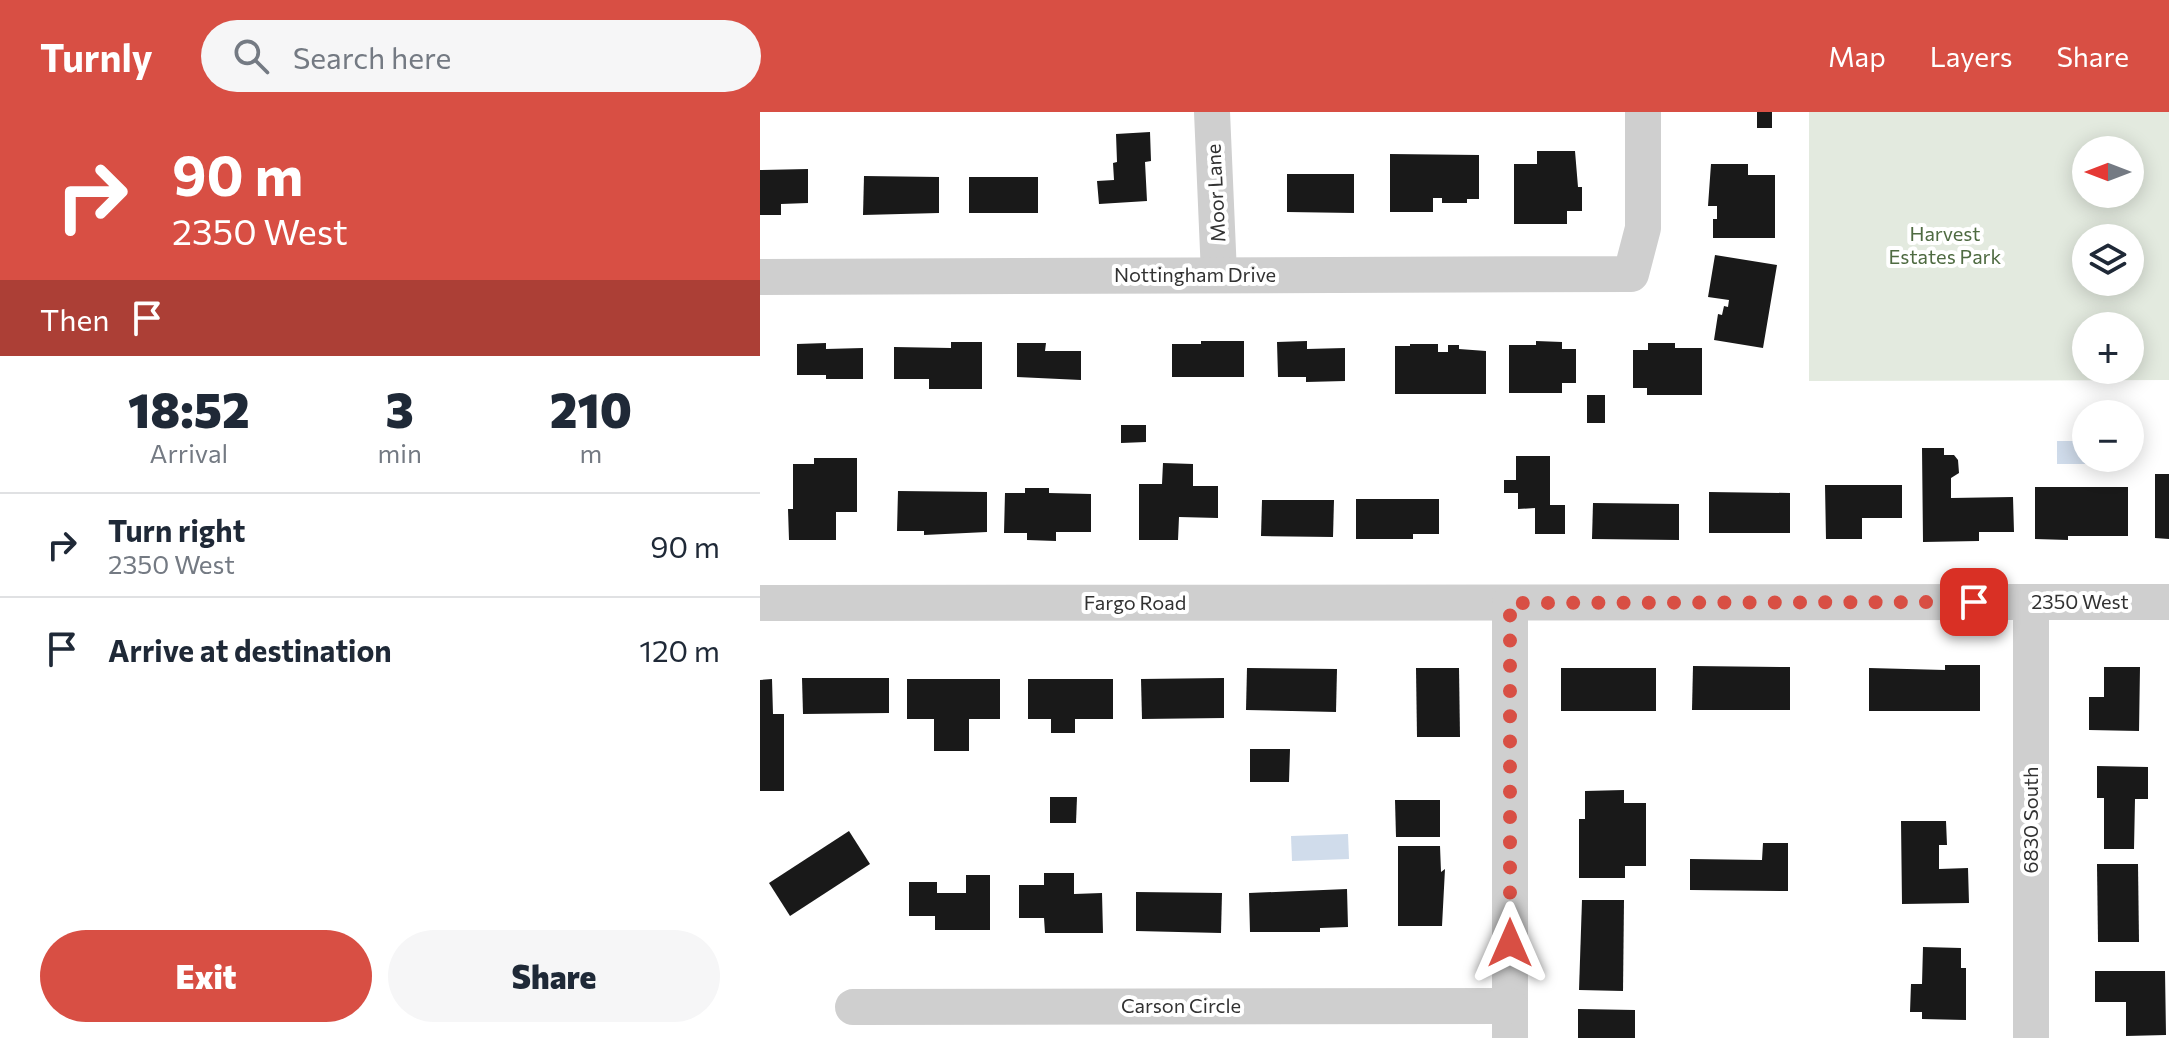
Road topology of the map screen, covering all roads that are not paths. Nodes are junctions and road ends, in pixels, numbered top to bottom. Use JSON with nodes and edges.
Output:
{"nodes":[{"id":1,"x":1212,"y":112,"type":"edge"},
{"id":2,"x":1643,"y":112,"type":"edge"},
{"id":3,"x":1219,"y":274,"type":"junction"},
{"id":4,"x":760,"y":277,"type":"edge"},
{"id":5,"x":2031,"y":602,"type":"junction"},
{"id":6,"x":2169,"y":602,"type":"edge"},
{"id":7,"x":760,"y":603,"type":"edge"},
{"id":8,"x":1510,"y":603,"type":"junction"},
{"id":9,"x":853,"y":1007,"type":"dead end"},
{"id":10,"x":1510,"y":1022,"type":"edge"},
{"id":11,"x":2031,"y":1038,"type":"edge"}],
"edges":[{"from":1,"to":3,"type":"street","name":"Moor Lane"},
{"from":2,"to":3,"type":"street","name":"Nottingham Drive"},
{"from":3,"to":4,"type":"street","name":"Nottingham Drive"},
{"from":5,"to":6,"type":"street","name":"2350 West"},
{"from":5,"to":8,"type":"street","name":"2350 West"},
{"from":5,"to":11,"type":"street","name":"6830 South"},
{"from":7,"to":8,"type":"street","name":"Fargo Road"},
{"from":8,"to":10,"type":"street"},
{"from":9,"to":10,"type":"street","name":"Carson Circle"}]}
